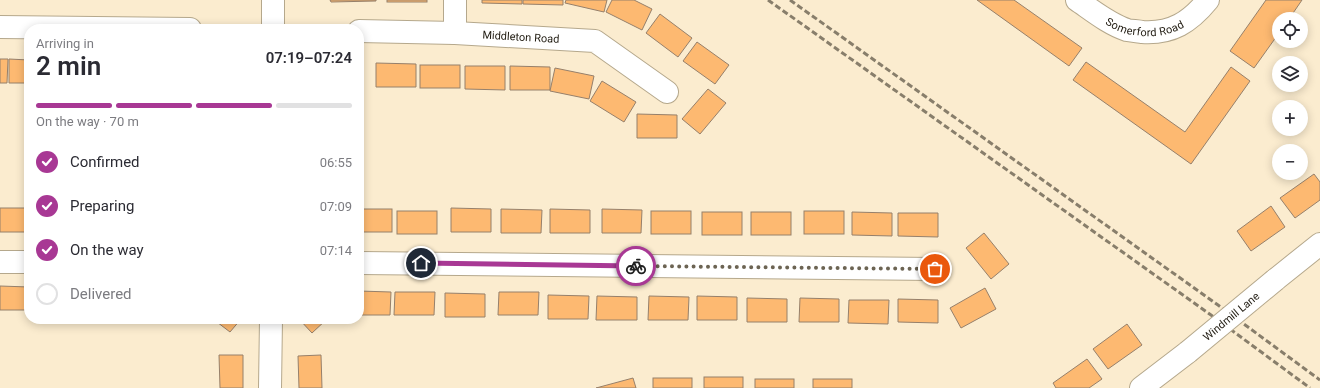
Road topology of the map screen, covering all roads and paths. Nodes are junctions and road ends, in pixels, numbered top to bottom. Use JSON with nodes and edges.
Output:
{"nodes":[{"id":1,"x":273,"y":0,"type":"edge"},
{"id":2,"x":455,"y":0,"type":"edge"},
{"id":3,"x":1077,"y":0,"type":"edge"},
{"id":4,"x":1208,"y":0,"type":"edge"},
{"id":5,"x":273,"y":24,"type":"edge"},
{"id":6,"x":0,"y":27,"type":"edge"},
{"id":7,"x":24,"y":27,"type":"edge"},
{"id":8,"x":364,"y":31,"type":"edge"},
{"id":9,"x":455,"y":33,"type":"junction"},
{"id":10,"x":667,"y":92,"type":"dead end"},
{"id":11,"x":1320,"y":244,"type":"edge"},
{"id":12,"x":0,"y":262,"type":"edge"},
{"id":13,"x":24,"y":262,"type":"edge"},
{"id":14,"x":364,"y":263,"type":"edge"},
{"id":15,"x":935,"y":269,"type":"dead end"},
{"id":16,"x":271,"y":324,"type":"edge"},
{"id":17,"x":270,"y":388,"type":"edge"},
{"id":18,"x":1141,"y":388,"type":"edge"}],
"edges":[{"from":1,"to":5,"type":"street"},
{"from":2,"to":9,"type":"street"},
{"from":3,"to":4,"type":"street","name":"Somerford Road"},
{"from":6,"to":7,"type":"street"},
{"from":8,"to":9,"type":"street","name":"Middleton Road"},
{"from":9,"to":10,"type":"street","name":"Middleton Road"},
{"from":11,"to":18,"type":"street","name":"Windmill Lane","bridge":true},
{"from":12,"to":13,"type":"street"},
{"from":14,"to":15,"type":"street"},
{"from":16,"to":17,"type":"street"}]}
